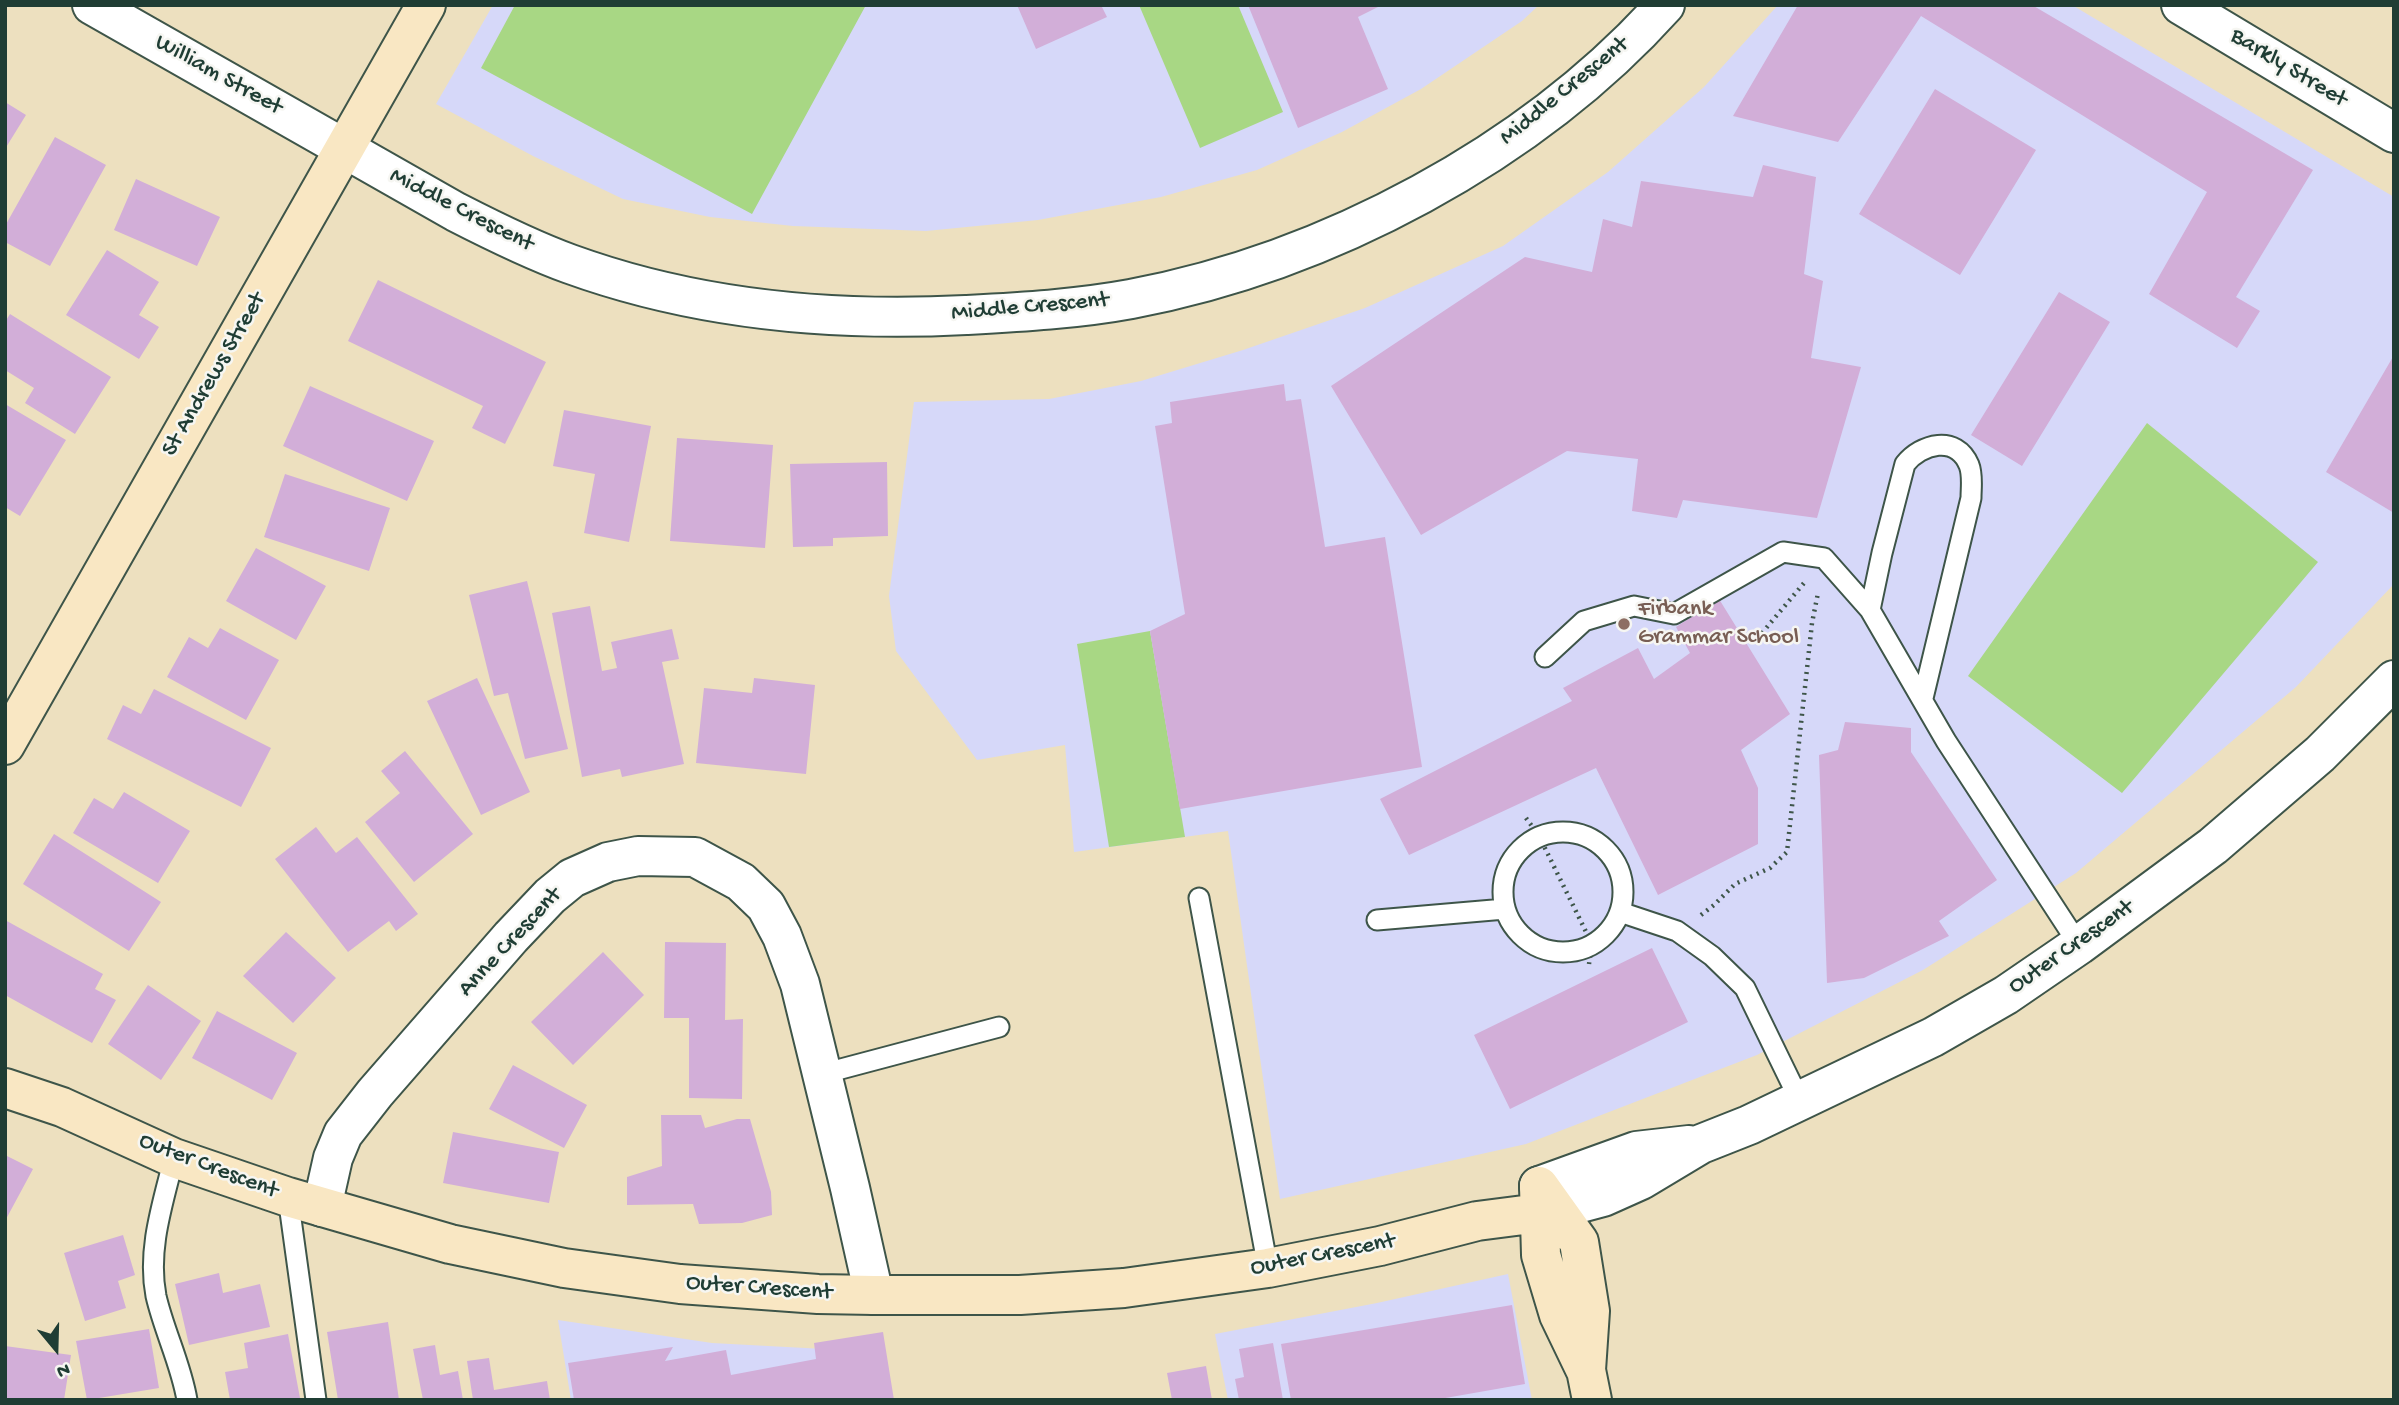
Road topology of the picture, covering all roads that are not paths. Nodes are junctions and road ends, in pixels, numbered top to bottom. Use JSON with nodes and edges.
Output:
{"nodes":[{"id":1,"x":92,"y":5,"type":"edge"},
{"id":2,"x":426,"y":5,"type":"edge"},
{"id":3,"x":1665,"y":5,"type":"edge"},
{"id":4,"x":2181,"y":5,"type":"edge"},
{"id":5,"x":2394,"y":133,"type":"edge"},
{"id":6,"x":344,"y":149,"type":"junction"},
{"id":7,"x":1870,"y":610,"type":"junction"},
{"id":8,"x":1545,"y":657,"type":"dead end"},
{"id":9,"x":2394,"y":680,"type":"edge"},
{"id":10,"x":1923,"y":698,"type":"junction"},
{"id":11,"x":5,"y":745,"type":"edge"},
{"id":12,"x":1199,"y":898,"type":"dead end"},
{"id":13,"x":1505,"y":909,"type":"junction"},
{"id":14,"x":1620,"y":912,"type":"junction"},
{"id":15,"x":1377,"y":920,"type":"dead end"},
{"id":16,"x":2079,"y":945,"type":"junction"},
{"id":17,"x":999,"y":1027,"type":"dead end"},
{"id":18,"x":5,"y":1071,"type":"edge"},
{"id":19,"x":822,"y":1074,"type":"junction"},
{"id":20,"x":5,"y":1088,"type":"edge"},
{"id":21,"x":1800,"y":1101,"type":"junction"},
{"id":22,"x":62,"y":1107,"type":"junction"},
{"id":23,"x":174,"y":1158,"type":"junction"},
{"id":24,"x":305,"y":1202,"type":"junction"},
{"id":25,"x":1545,"y":1205,"type":"junction"},
{"id":26,"x":1268,"y":1268,"type":"junction"},
{"id":27,"x":874,"y":1295,"type":"junction"},
{"id":28,"x":1589,"y":1385,"type":"edge"},
{"id":29,"x":187,"y":1400,"type":"edge"},
{"id":30,"x":316,"y":1400,"type":"edge"}],
"edges":[{"from":1,"to":6,"type":"street","name":"William Street"},
{"from":2,"to":6,"type":"street","name":"St Andrews Street"},
{"from":3,"to":6,"type":"street","name":"Middle Crescent"},
{"from":4,"to":5,"type":"street","name":"Barkly Street"},
{"from":6,"to":11,"type":"street","name":"St Andrews Street"},
{"from":7,"to":8,"type":"lane"},
{"from":7,"to":10,"type":"lane"},
{"from":7,"to":10,"type":"lane"},
{"from":9,"to":16,"type":"street","name":"Outer Crescent"},
{"from":10,"to":16,"type":"lane"},
{"from":12,"to":26,"type":"lane"},
{"from":13,"to":14,"type":"lane"},
{"from":13,"to":14,"type":"lane"},
{"from":13,"to":15,"type":"lane"},
{"from":14,"to":21,"type":"lane"},
{"from":16,"to":21,"type":"street","name":"Outer Crescent"},
{"from":17,"to":19,"type":"lane"},
{"from":18,"to":22,"type":"street","name":"Outer Crescent"},
{"from":19,"to":24,"type":"street","name":"Anne Crescent"},
{"from":19,"to":27,"type":"street","name":"Anne Crescent"},
{"from":20,"to":22,"type":"street","name":"Outer Crescent"},
{"from":21,"to":25,"type":"street","name":"Outer Crescent"},
{"from":22,"to":23,"type":"street","name":"Outer Crescent"},
{"from":23,"to":24,"type":"street","name":"Outer Crescent"},
{"from":23,"to":29,"type":"lane"},
{"from":24,"to":27,"type":"street","name":"Outer Crescent"},
{"from":24,"to":30,"type":"lane"},
{"from":25,"to":26,"type":"street","name":"Outer Crescent"},
{"from":25,"to":28,"type":"street"},
{"from":26,"to":27,"type":"street","name":"Outer Crescent"}]}
